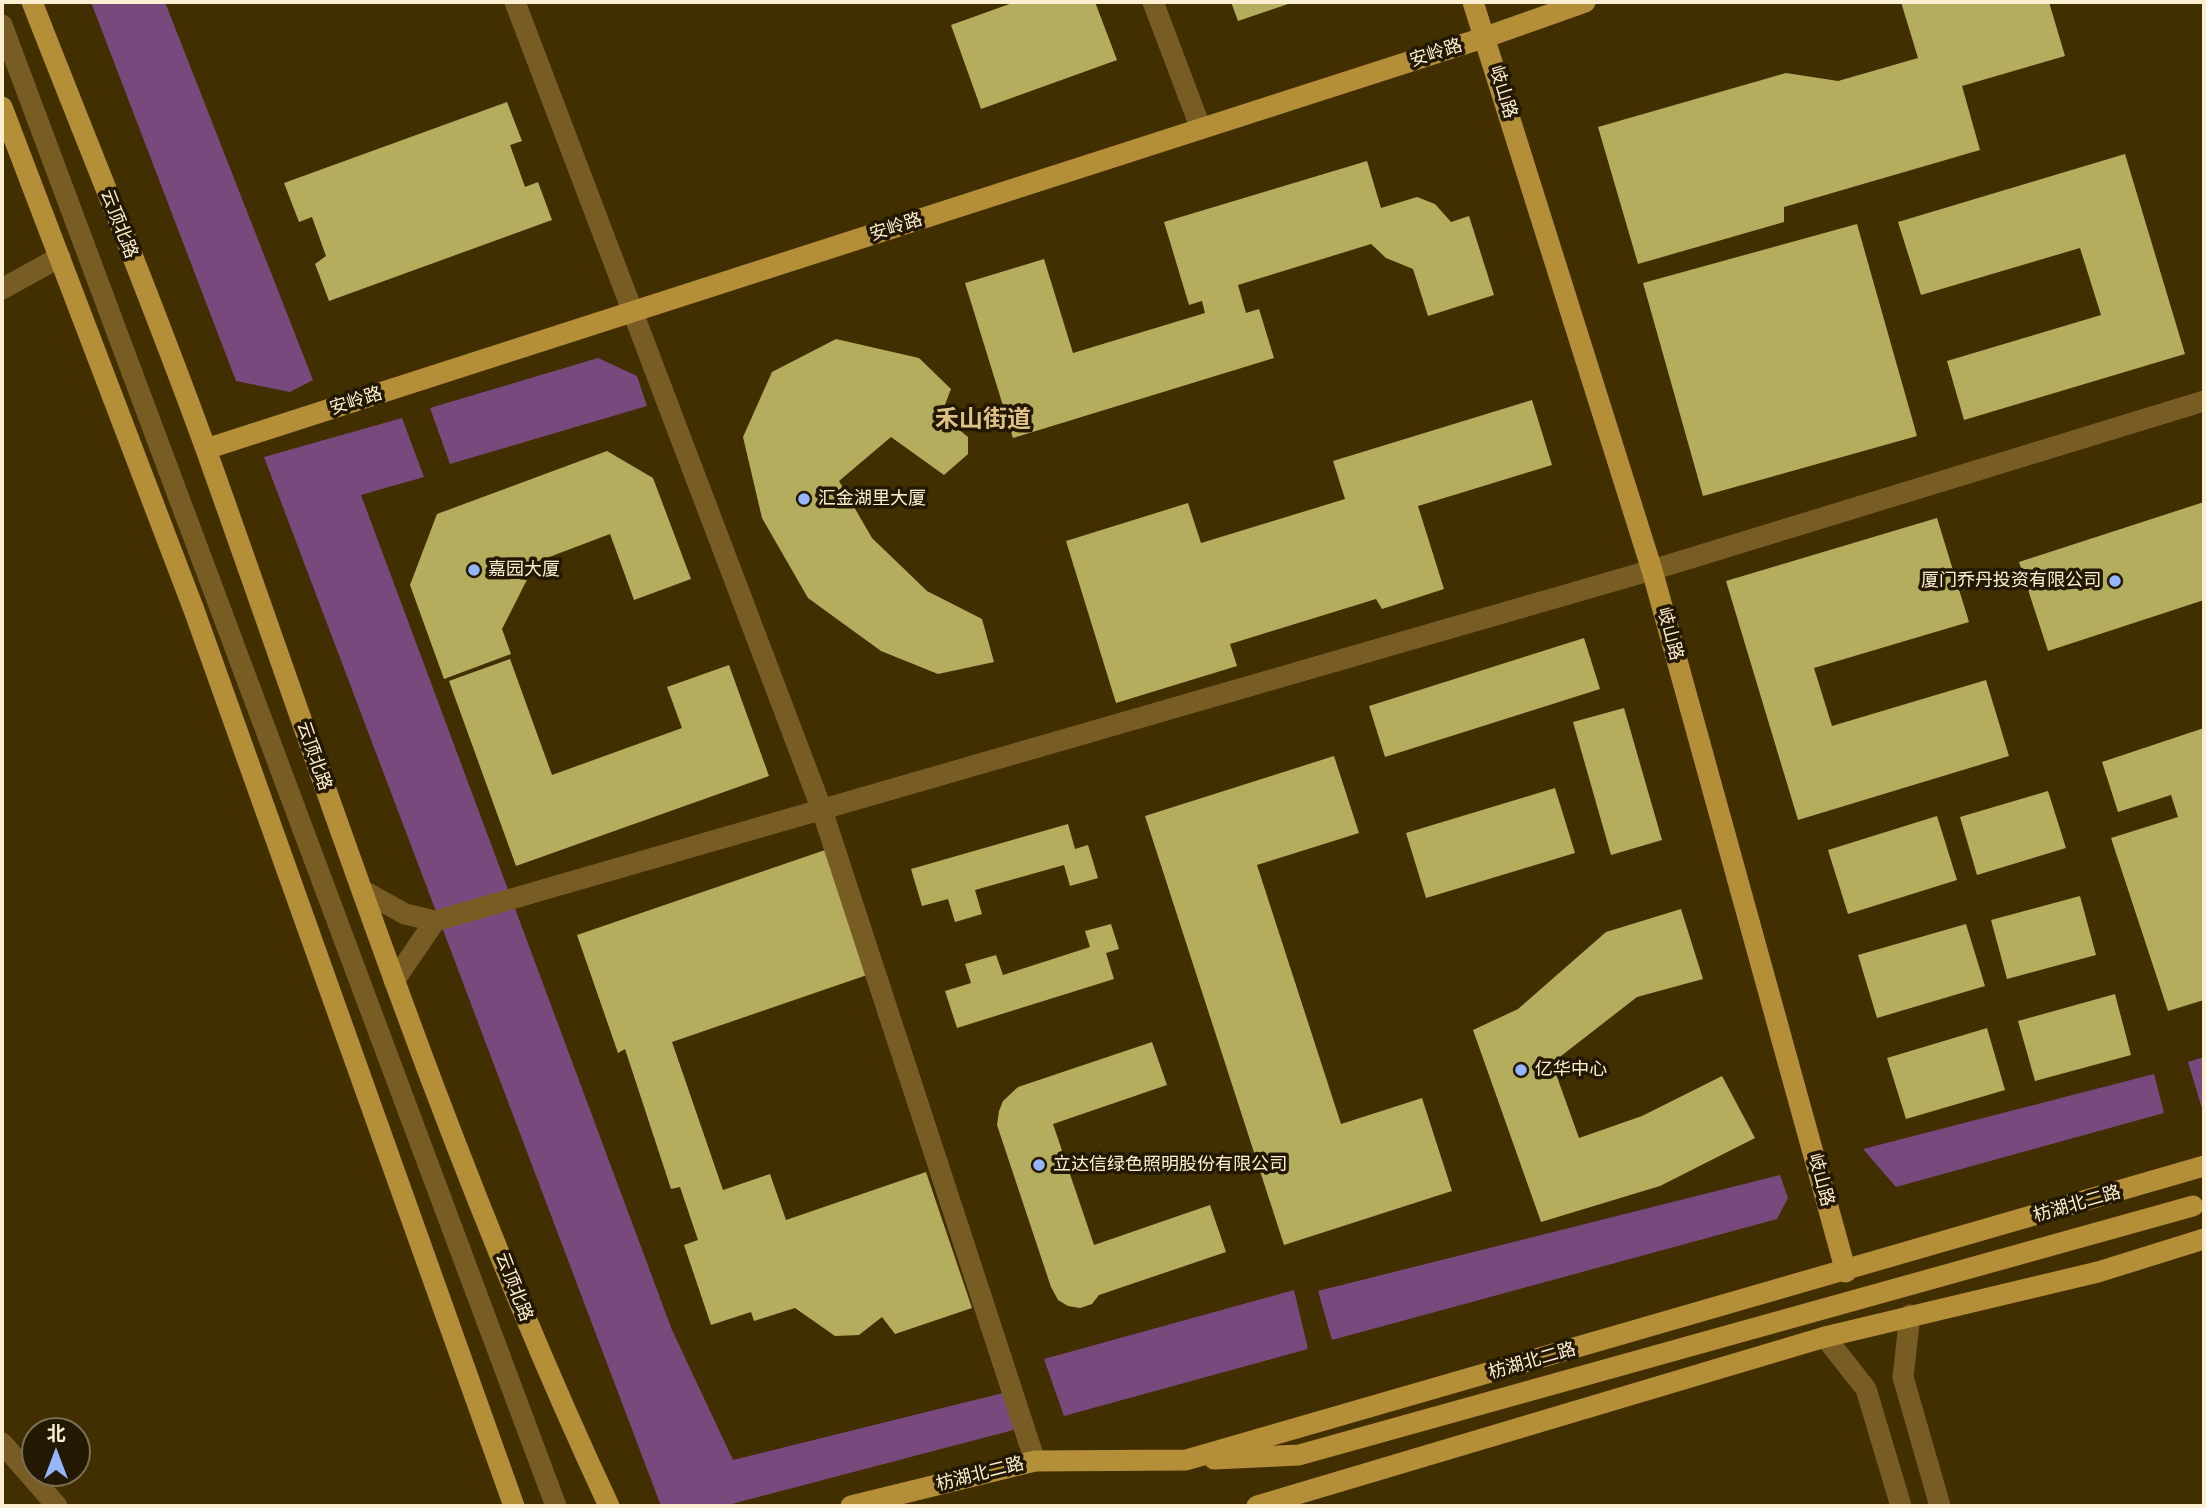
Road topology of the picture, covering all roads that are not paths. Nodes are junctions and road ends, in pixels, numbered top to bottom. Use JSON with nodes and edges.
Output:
{"nodes":[{"id":1,"x":32,"y":2,"type":"edge"},
{"id":2,"x":515,"y":2,"type":"edge"},
{"id":3,"x":1153,"y":2,"type":"edge"},
{"id":4,"x":1473,"y":2,"type":"edge"},
{"id":5,"x":1585,"y":2,"type":"edge"},
{"id":6,"x":2,"y":25,"type":"edge"},
{"id":7,"x":1486,"y":37,"type":"junction"},
{"id":8,"x":2,"y":107,"type":"edge"},
{"id":9,"x":1201,"y":129,"type":"junction"},
{"id":10,"x":7,"y":134,"type":"edge"},
{"id":11,"x":60,"y":257,"type":"junction"},
{"id":12,"x":2,"y":289,"type":"edge"},
{"id":13,"x":632,"y":312,"type":"junction"},
{"id":14,"x":2204,"y":401,"type":"edge"},
{"id":15,"x":206,"y":449,"type":"junction"},
{"id":16,"x":1652,"y":570,"type":"junction"},
{"id":17,"x":822,"y":810,"type":"junction"},
{"id":18,"x":362,"y":890,"type":"junction"},
{"id":19,"x":435,"y":921,"type":"junction"},
{"id":20,"x":394,"y":981,"type":"junction"},
{"id":21,"x":2204,"y":1166,"type":"edge"},
{"id":22,"x":2193,"y":1206,"type":"dead end"},
{"id":23,"x":2204,"y":1239,"type":"edge"},
{"id":24,"x":1846,"y":1272,"type":"junction"},
{"id":25,"x":1910,"y":1315,"type":"junction"},
{"id":26,"x":1825,"y":1337,"type":"junction"},
{"id":27,"x":2,"y":1443,"type":"edge"},
{"id":28,"x":1186,"y":1460,"type":"junction"},
{"id":29,"x":1035,"y":1461,"type":"junction"},
{"id":30,"x":57,"y":1506,"type":"edge"},
{"id":31,"x":514,"y":1506,"type":"edge"},
{"id":32,"x":556,"y":1506,"type":"edge"},
{"id":33,"x":609,"y":1506,"type":"edge"},
{"id":34,"x":851,"y":1506,"type":"edge"},
{"id":35,"x":1257,"y":1506,"type":"edge"},
{"id":36,"x":1900,"y":1506,"type":"edge"},
{"id":37,"x":1940,"y":1506,"type":"edge"}],
"edges":[{"from":1,"to":15,"type":"main road","name":"云顶北路"},
{"from":2,"to":13,"type":"street"},
{"from":3,"to":9,"type":"street"},
{"from":4,"to":7,"type":"main road","name":"岐山路"},
{"from":5,"to":7,"type":"main road","name":"安岭路"},
{"from":6,"to":32,"type":"street"},
{"from":7,"to":9,"type":"main road","name":"安岭路"},
{"from":7,"to":16,"type":"main road","name":"岐山路"},
{"from":8,"to":10,"type":"main road"},
{"from":9,"to":13,"type":"main road","name":"安岭路"},
{"from":10,"to":11,"type":"main road"},
{"from":11,"to":12,"type":"street"},
{"from":11,"to":31,"type":"main road"},
{"from":13,"to":15,"type":"main road","name":"安岭路"},
{"from":13,"to":17,"type":"street"},
{"from":14,"to":16,"type":"street"},
{"from":15,"to":18,"type":"main road","name":"云顶北路"},
{"from":16,"to":17,"type":"street"},
{"from":16,"to":24,"type":"main road","name":"岐山路"},
{"from":17,"to":19,"type":"street"},
{"from":17,"to":29,"type":"street"},
{"from":18,"to":19,"type":"street"},
{"from":18,"to":20,"type":"main road","name":"云顶北路"},
{"from":19,"to":20,"type":"street"},
{"from":20,"to":33,"type":"main road","name":"云顶北路"},
{"from":21,"to":24,"type":"main road","name":"枋湖北二路"},
{"from":22,"to":28,"type":"main road"},
{"from":23,"to":25,"type":"main road"},
{"from":24,"to":28,"type":"main road","name":"枋湖北二路"},
{"from":25,"to":26,"type":"main road"},
{"from":25,"to":37,"type":"street"},
{"from":26,"to":35,"type":"main road"},
{"from":26,"to":36,"type":"street"},
{"from":27,"to":30,"type":"street"},
{"from":28,"to":29,"type":"main road","name":"枋湖北二路"},
{"from":29,"to":34,"type":"main road","name":"枋湖北二路"}]}
